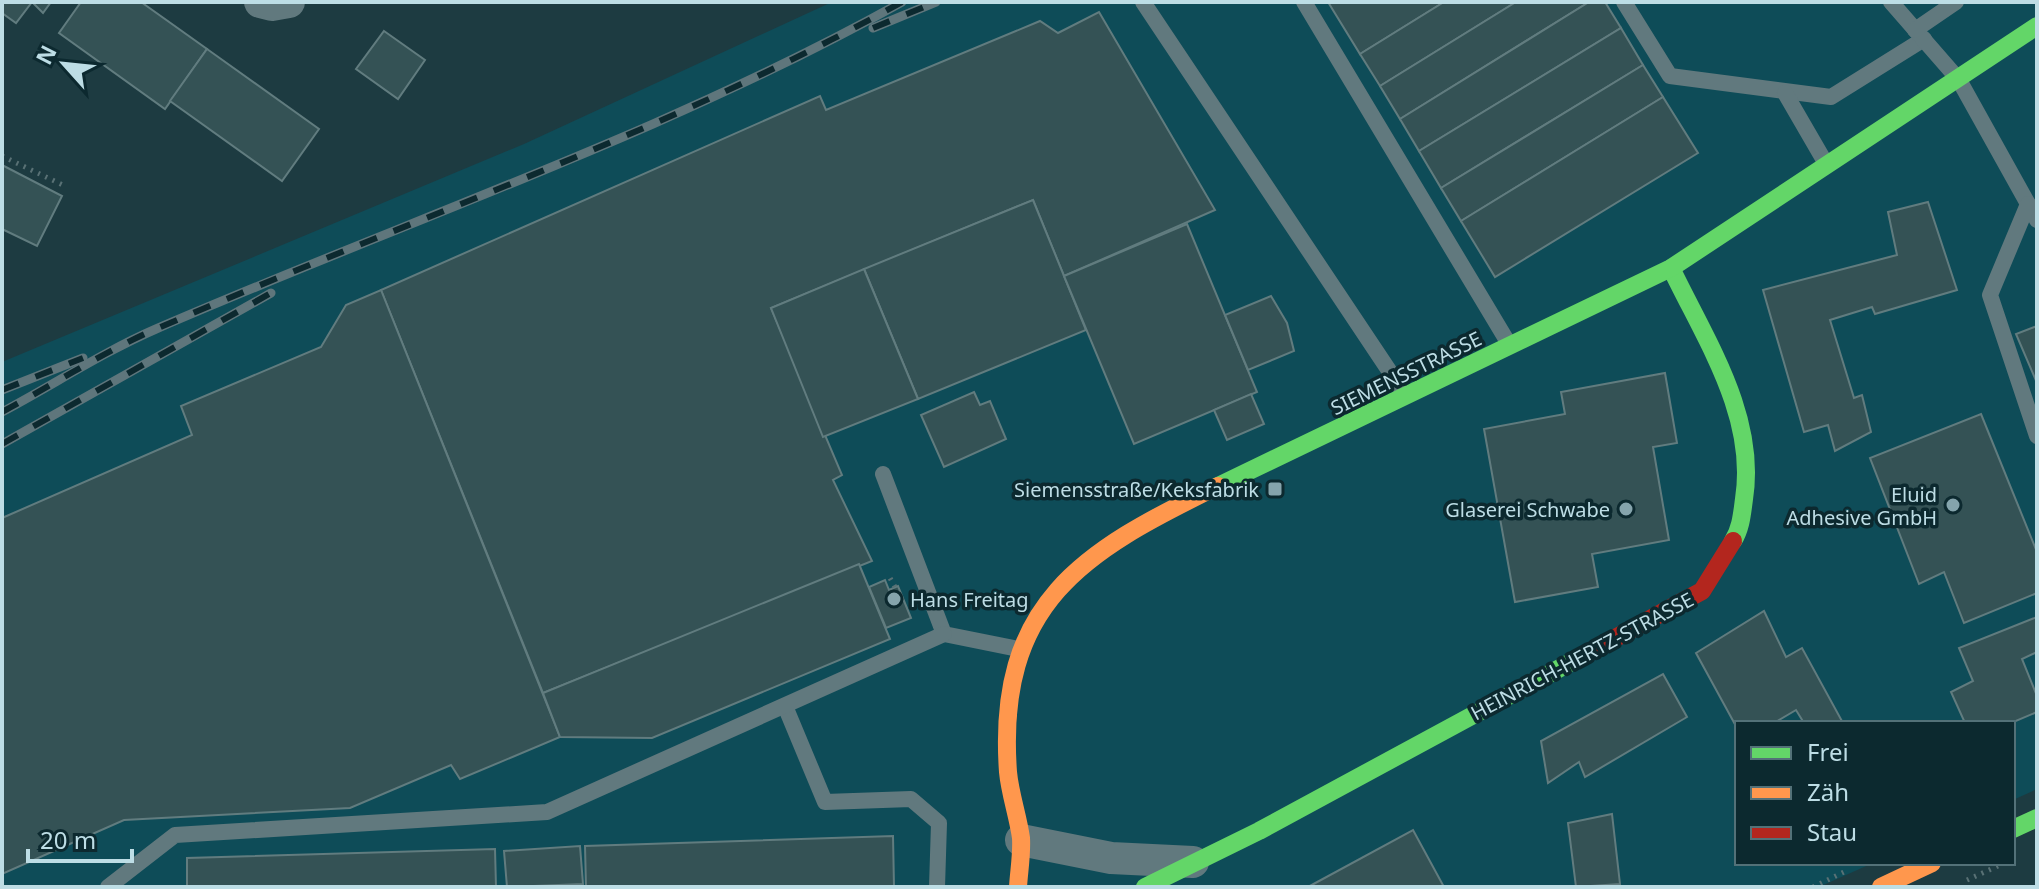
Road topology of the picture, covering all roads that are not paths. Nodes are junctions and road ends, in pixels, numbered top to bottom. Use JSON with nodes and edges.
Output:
{"nodes":[{"id":1,"x":260,"y":2,"type":"edge"},
{"id":2,"x":289,"y":2,"type":"edge"},
{"id":3,"x":1143,"y":2,"type":"edge"},
{"id":4,"x":1304,"y":2,"type":"edge"},
{"id":5,"x":1624,"y":2,"type":"edge"},
{"id":6,"x":1891,"y":2,"type":"edge"},
{"id":7,"x":1956,"y":2,"type":"edge"},
{"id":8,"x":2037,"y":26,"type":"edge"},
{"id":9,"x":1919,"y":34,"type":"junction"},
{"id":10,"x":1959,"y":80,"type":"junction"},
{"id":11,"x":1785,"y":93,"type":"junction"},
{"id":12,"x":1828,"y":167,"type":"junction"},
{"id":13,"x":2032,"y":204,"type":"edge"},
{"id":14,"x":2037,"y":220,"type":"edge"},
{"id":15,"x":1671,"y":268,"type":"junction"},
{"id":16,"x":1511,"y":346,"type":"junction"},
{"id":17,"x":1407,"y":398,"type":"junction"},
{"id":18,"x":2037,"y":436,"type":"edge"},
{"id":19,"x":883,"y":474,"type":"dead end"},
{"id":20,"x":944,"y":634,"type":"junction"},
{"id":21,"x":1020,"y":649,"type":"junction"},
{"id":22,"x":785,"y":706,"type":"junction"},
{"id":23,"x":2037,"y":818,"type":"edge"},
{"id":24,"x":2015,"y":828,"type":"edge"},
{"id":25,"x":1021,"y":840,"type":"junction"},
{"id":26,"x":1193,"y":862,"type":"junction"},
{"id":27,"x":1928,"y":865,"type":"edge"},
{"id":28,"x":108,"y":887,"type":"edge"},
{"id":29,"x":937,"y":887,"type":"edge"},
{"id":30,"x":1018,"y":887,"type":"edge"},
{"id":31,"x":1145,"y":887,"type":"edge"},
{"id":32,"x":1881,"y":887,"type":"edge"}],
"edges":[{"from":1,"to":2,"type":"street"},
{"from":3,"to":17,"type":"lane"},
{"from":4,"to":16,"type":"lane"},
{"from":5,"to":11,"type":"lane"},
{"from":6,"to":9,"type":"lane"},
{"from":7,"to":9,"type":"lane"},
{"from":8,"to":10,"type":"street","name":"SIEMENSSTRASSE"},
{"from":9,"to":10,"type":"lane"},
{"from":9,"to":11,"type":"lane"},
{"from":10,"to":12,"type":"street","name":"SIEMENSSTRASSE"},
{"from":10,"to":13,"type":"lane"},
{"from":11,"to":12,"type":"lane"},
{"from":12,"to":15,"type":"street","name":"SIEMENSSTRASSE"},
{"from":13,"to":14,"type":"lane"},
{"from":13,"to":18,"type":"lane"},
{"from":15,"to":16,"type":"street","name":"SIEMENSSTRASSE"},
{"from":15,"to":26,"type":"street","name":"HEINRICH-HERTZ-STRASSE"},
{"from":16,"to":17,"type":"street","name":"SIEMENSSTRASSE"},
{"from":17,"to":21,"type":"street","name":"SIEMENSSTRASSE"},
{"from":19,"to":20,"type":"lane"},
{"from":20,"to":21,"type":"lane"},
{"from":20,"to":22,"type":"lane"},
{"from":21,"to":25,"type":"street","name":"SIEMENSSTRASSE"},
{"from":22,"to":28,"type":"lane"},
{"from":22,"to":29,"type":"lane"},
{"from":23,"to":24,"type":"street"},
{"from":25,"to":26,"type":"street","name":"HEINRICH-HERTZ-STRASSE"},
{"from":25,"to":30,"type":"street","name":"SIEMENSSTRASSE"},
{"from":26,"to":31,"type":"street","name":"HEINRICH-HERTZ-STRASSE"},
{"from":27,"to":32,"type":"street"}]}
